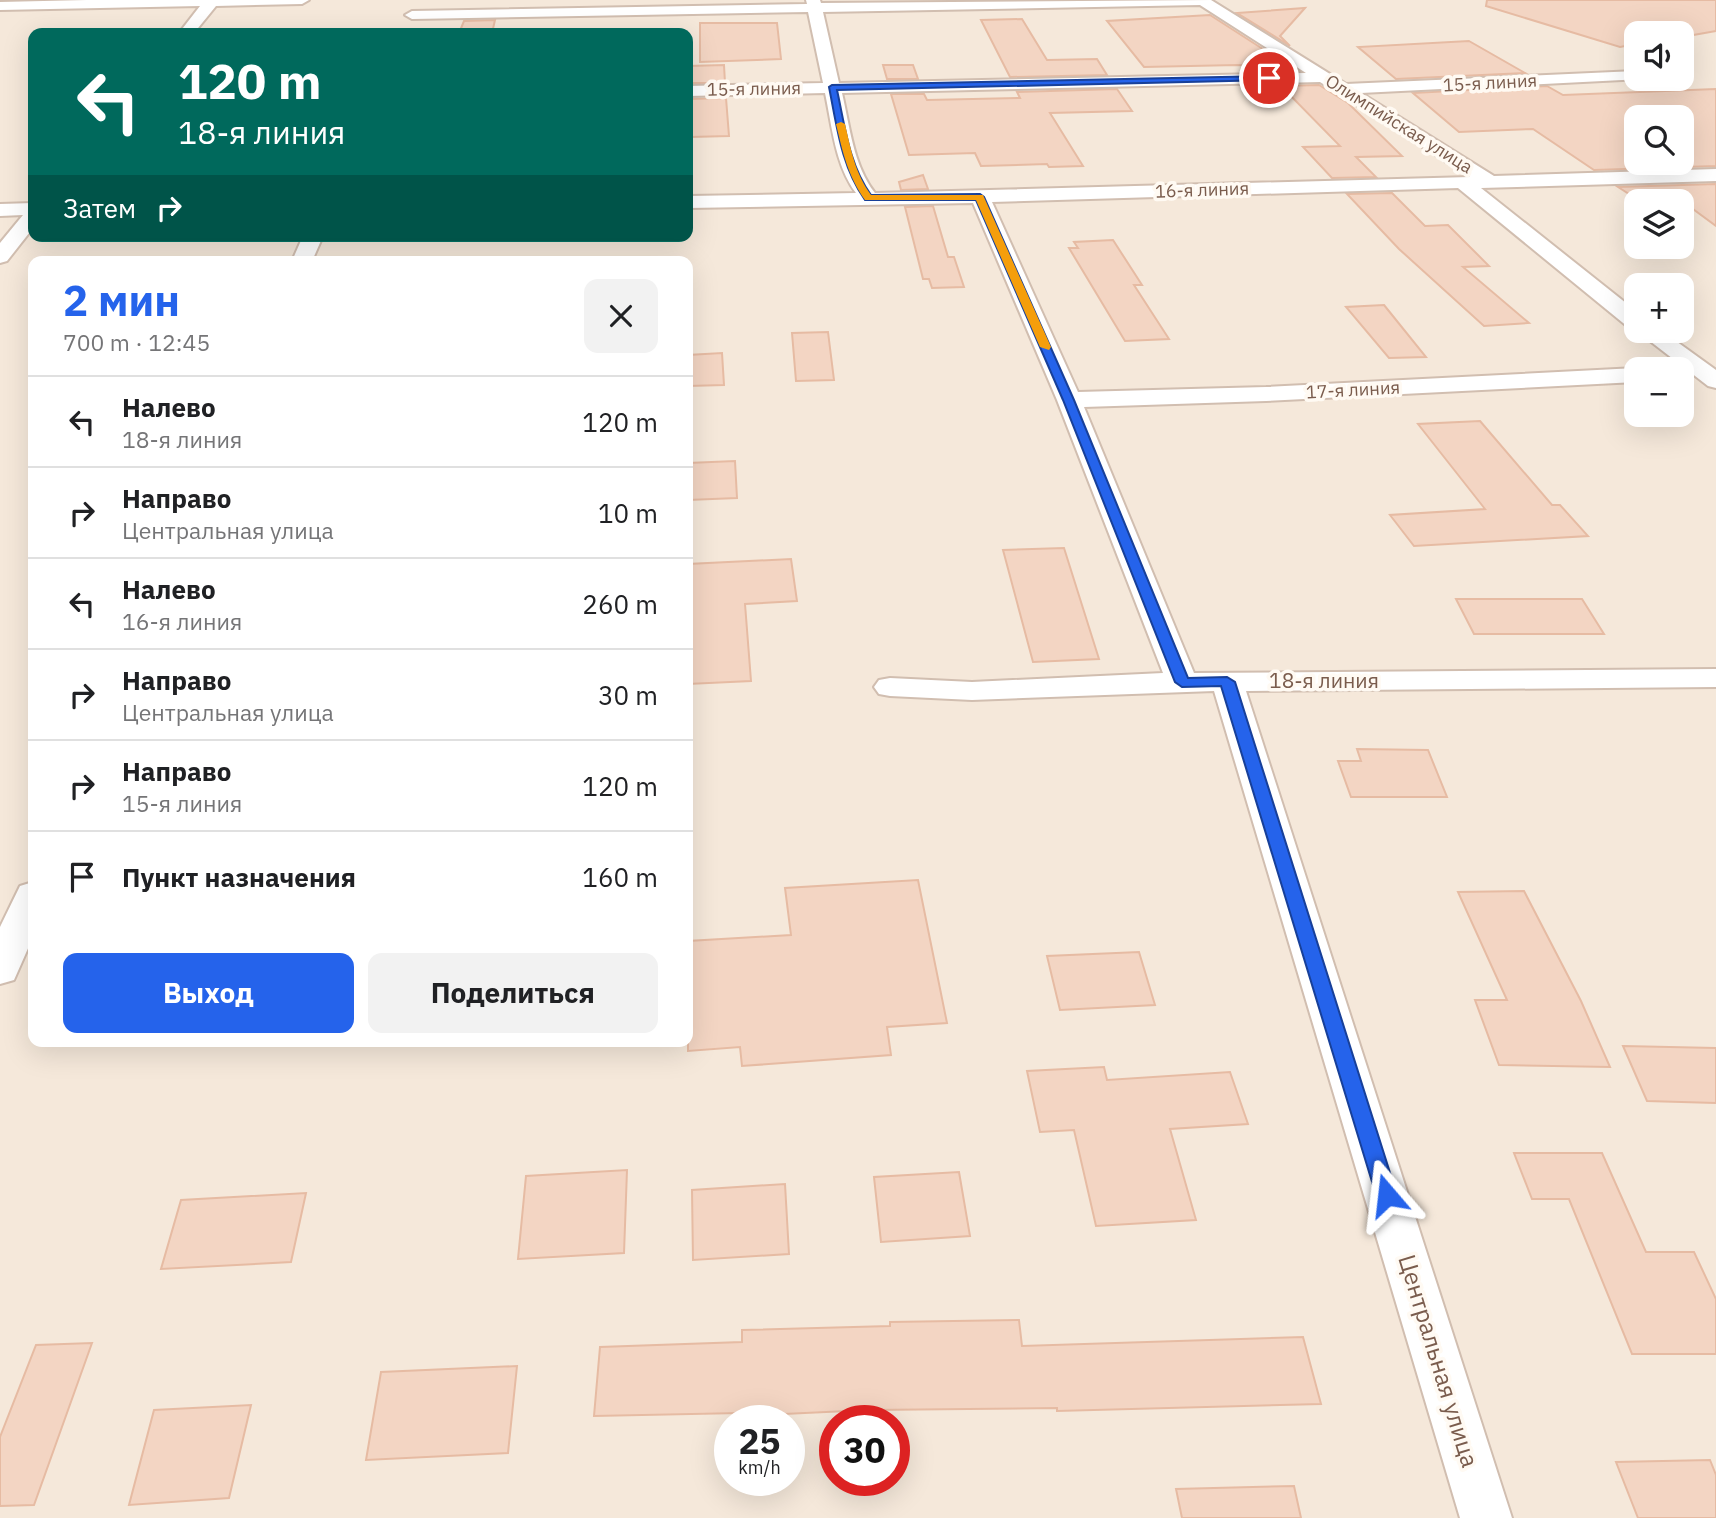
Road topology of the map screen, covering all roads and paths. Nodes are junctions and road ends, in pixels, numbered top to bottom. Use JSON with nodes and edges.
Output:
{"nodes":[{"id":1,"x":302,"y":0,"type":"edge"},
{"id":2,"x":417,"y":0,"type":"edge"},
{"id":3,"x":213,"y":1,"type":"edge"},
{"id":4,"x":1201,"y":1,"type":"edge"},
{"id":5,"x":815,"y":4,"type":"edge"},
{"id":6,"x":6,"y":6,"type":"edge"},
{"id":7,"x":412,"y":15,"type":"junction"},
{"id":8,"x":190,"y":28,"type":"edge"},
{"id":9,"x":406,"y":28,"type":"edge"},
{"id":10,"x":1324,"y":77,"type":"junction"},
{"id":11,"x":1624,"y":77,"type":"edge"},
{"id":12,"x":832,"y":87,"type":"junction"},
{"id":13,"x":1344,"y":89,"type":"junction"},
{"id":14,"x":693,"y":91,"type":"edge"},
{"id":15,"x":1716,"y":175,"type":"edge"},
{"id":16,"x":1491,"y":182,"type":"junction"},
{"id":17,"x":1463,"y":183,"type":"junction"},
{"id":18,"x":980,"y":197,"type":"junction"},
{"id":19,"x":869,"y":198,"type":"junction"},
{"id":20,"x":693,"y":202,"type":"edge"},
{"id":21,"x":28,"y":209,"type":"edge"},
{"id":22,"x":0,"y":210,"type":"edge"},
{"id":23,"x":28,"y":221,"type":"edge"},
{"id":24,"x":0,"y":257,"type":"edge"},
{"id":25,"x":1624,"y":312,"type":"edge"},
{"id":26,"x":1662,"y":343,"type":"edge"},
{"id":27,"x":1700,"y":375,"type":"edge"},
{"id":28,"x":1624,"y":376,"type":"edge"},
{"id":29,"x":1069,"y":400,"type":"junction"},
{"id":30,"x":1716,"y":678,"type":"edge"},
{"id":31,"x":1182,"y":682,"type":"junction"},
{"id":32,"x":1227,"y":682,"type":"junction"},
{"id":33,"x":890,"y":687,"type":"dead end"},
{"id":34,"x":28,"y":906,"type":"edge"},
{"id":35,"x":0,"y":971,"type":"edge"},
{"id":36,"x":1486,"y":1518,"type":"edge"}],
"edges":[{"from":1,"to":3,"type":"street"},
{"from":2,"to":7,"type":"street"},
{"from":3,"to":6,"type":"street"},
{"from":3,"to":8,"type":"street"},
{"from":4,"to":5,"type":"street"},
{"from":4,"to":10,"type":"street","name":"Олимпийская улица"},
{"from":5,"to":7,"type":"street"},
{"from":5,"to":12,"type":"street"},
{"from":7,"to":9,"type":"street"},
{"from":10,"to":12,"type":"street","name":"15-я линия"},
{"from":10,"to":13,"type":"street","name":"Олимпийская улица"},
{"from":11,"to":13,"type":"street","name":"15-я линия"},
{"from":12,"to":14,"type":"street","name":"15-я линия"},
{"from":12,"to":19,"type":"street"},
{"from":13,"to":16,"type":"street","name":"Олимпийская улица"},
{"from":15,"to":16,"type":"street","name":"16-я линия"},
{"from":16,"to":17,"type":"street","name":"16-я линия"},
{"from":17,"to":18,"type":"street","name":"16-я линия"},
{"from":17,"to":25,"type":"street","name":"Олимпийская улица"},
{"from":18,"to":19,"type":"street","name":"16-я линия"},
{"from":18,"to":29,"type":"street"},
{"from":19,"to":20,"type":"street","name":"16-я линия"},
{"from":21,"to":22,"type":"street"},
{"from":23,"to":24,"type":"street"},
{"from":26,"to":27,"type":"street"},
{"from":28,"to":29,"type":"street","name":"17-я линия"},
{"from":29,"to":31,"type":"street"},
{"from":30,"to":32,"type":"street","name":"18-я линия"},
{"from":31,"to":32,"type":"street","name":"18-я линия"},
{"from":31,"to":33,"type":"street","name":"18-я линия"},
{"from":32,"to":36,"type":"street","name":"Центральная улица"},
{"from":34,"to":35,"type":"street"}]}
